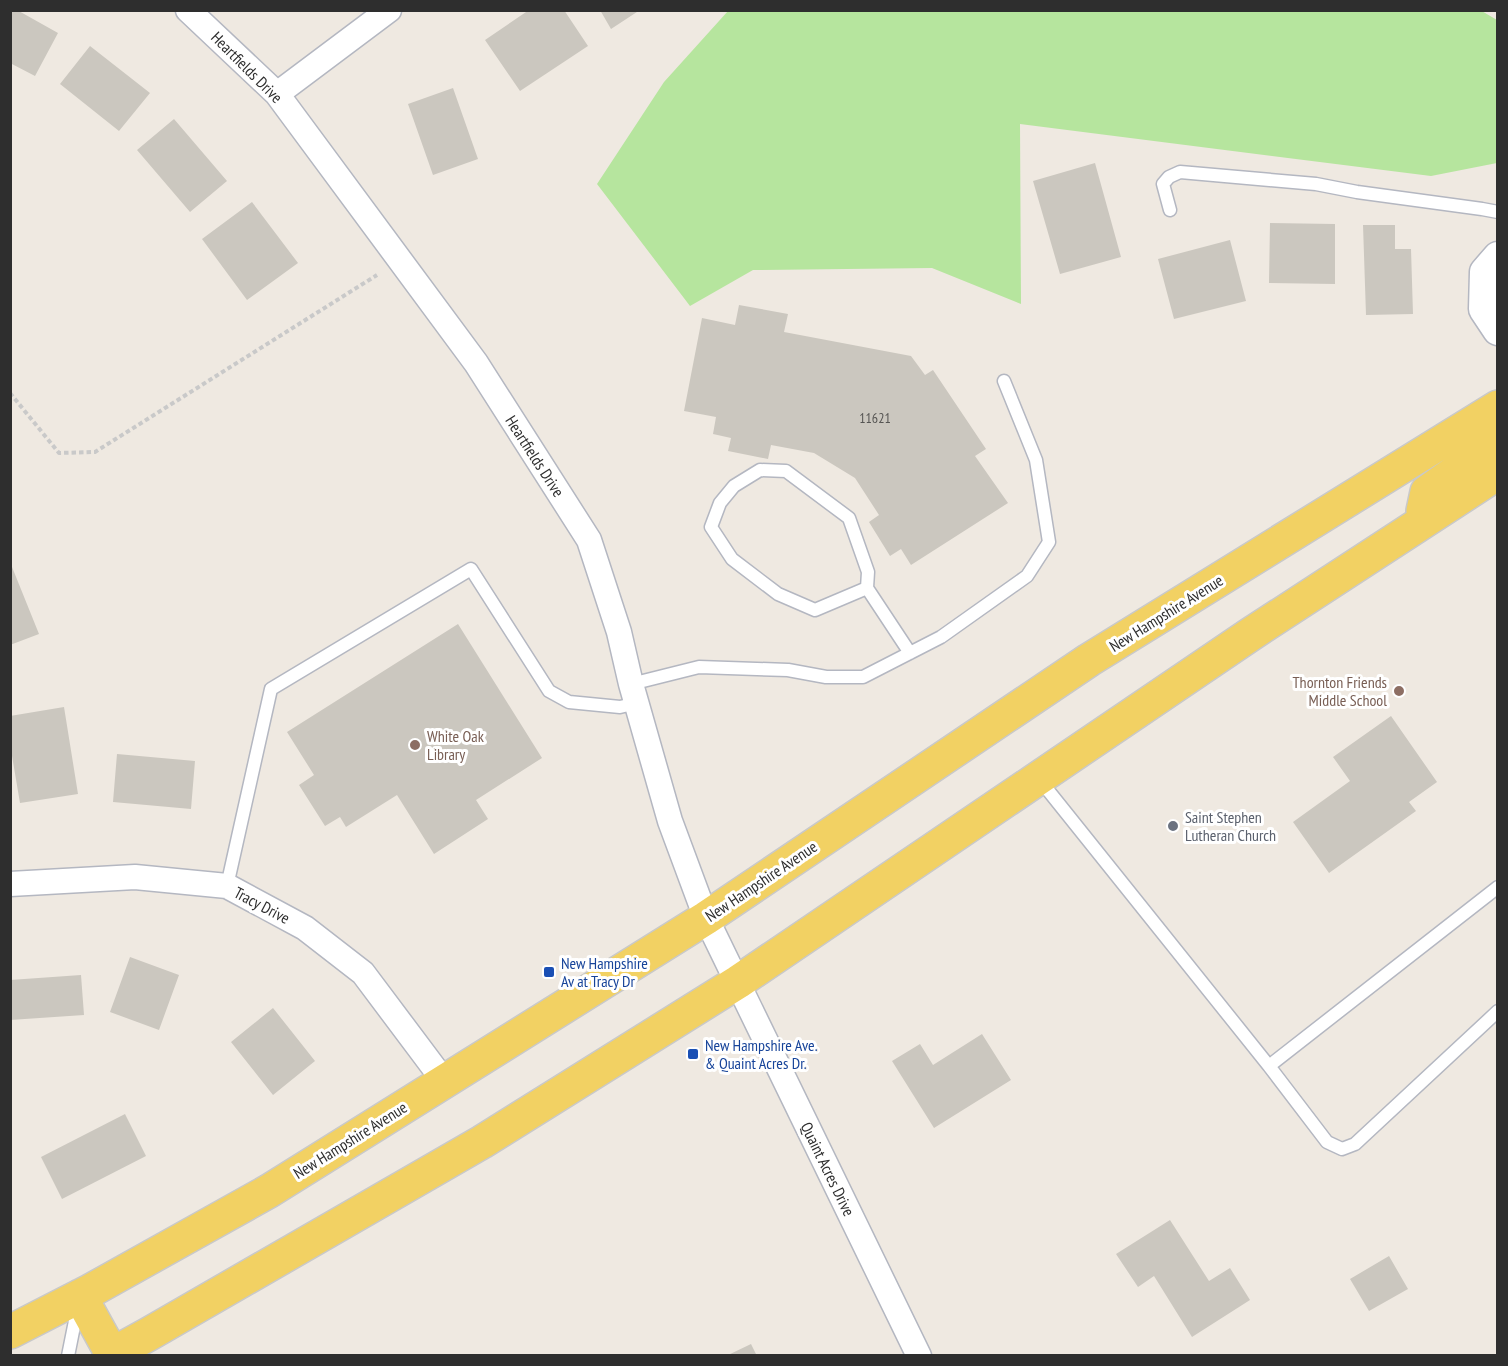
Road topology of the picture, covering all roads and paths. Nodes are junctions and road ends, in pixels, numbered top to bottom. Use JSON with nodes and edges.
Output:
{"nodes":[{"id":1,"x":188,"y":10,"type":"edge"},
{"id":2,"x":389,"y":10,"type":"edge"},
{"id":3,"x":277,"y":94,"type":"junction"},
{"id":4,"x":1170,"y":210,"type":"dead end"},
{"id":5,"x":1497,"y":212,"type":"edge"},
{"id":6,"x":1497,"y":257,"type":"edge"},
{"id":7,"x":377,"y":274,"type":"dead end"},
{"id":8,"x":1497,"y":330,"type":"edge"},
{"id":9,"x":1004,"y":381,"type":"dead end"},
{"id":10,"x":10,"y":393,"type":"edge"},
{"id":11,"x":1497,"y":407,"type":"edge"},
{"id":12,"x":1497,"y":442,"type":"edge"},
{"id":13,"x":1497,"y":472,"type":"edge"},
{"id":14,"x":1421,"y":522,"type":"junction"},
{"id":15,"x":867,"y":588,"type":"junction"},
{"id":16,"x":910,"y":653,"type":"junction"},
{"id":17,"x":634,"y":694,"type":"junction"},
{"id":18,"x":1038,"y":778,"type":"junction"},
{"id":19,"x":10,"y":884,"type":"edge"},
{"id":20,"x":227,"y":886,"type":"junction"},
{"id":21,"x":1497,"y":887,"type":"edge"},
{"id":22,"x":706,"y":918,"type":"junction"},
{"id":23,"x":738,"y":982,"type":"junction"},
{"id":24,"x":1497,"y":1011,"type":"edge"},
{"id":25,"x":1269,"y":1066,"type":"junction"},
{"id":26,"x":444,"y":1081,"type":"junction"},
{"id":27,"x":80,"y":1296,"type":"junction"},
{"id":28,"x":10,"y":1332,"type":"edge"},
{"id":29,"x":111,"y":1355,"type":"edge"},
{"id":30,"x":68,"y":1356,"type":"edge"},
{"id":31,"x":919,"y":1356,"type":"edge"}],
"edges":[{"from":1,"to":3,"type":"street","name":"Heartfields Drive"},
{"from":2,"to":3,"type":"street"},
{"from":3,"to":17,"type":"street","name":"Heartfields Drive"},
{"from":4,"to":5,"type":"lane"},
{"from":6,"to":8,"type":"street"},
{"from":7,"to":10,"type":"path"},
{"from":9,"to":16,"type":"lane"},
{"from":11,"to":22,"type":"main road","name":"New Hampshire Avenue"},
{"from":12,"to":14,"type":"main road"},
{"from":13,"to":14,"type":"main road"},
{"from":14,"to":18,"type":"main road"},
{"from":15,"to":15,"type":"lane"},
{"from":15,"to":16,"type":"lane"},
{"from":16,"to":17,"type":"lane"},
{"from":17,"to":20,"type":"lane"},
{"from":17,"to":22,"type":"street","name":"Heartfields Drive"},
{"from":18,"to":23,"type":"main road"},
{"from":18,"to":25,"type":"lane"},
{"from":19,"to":20,"type":"street","name":"Tracy Drive"},
{"from":20,"to":26,"type":"street","name":"Tracy Drive"},
{"from":21,"to":25,"type":"lane"},
{"from":22,"to":23,"type":"street","name":"Heartfields Drive"},
{"from":22,"to":26,"type":"main road","name":"New Hampshire Avenue"},
{"from":23,"to":29,"type":"main road"},
{"from":23,"to":31,"type":"street","name":"Quaint Acres Drive"},
{"from":24,"to":25,"type":"lane"},
{"from":26,"to":27,"type":"main road","name":"New Hampshire Avenue"},
{"from":27,"to":28,"type":"main road","name":"New Hampshire Avenue"},
{"from":27,"to":29,"type":"main road"},
{"from":27,"to":30,"type":"lane"}]}
